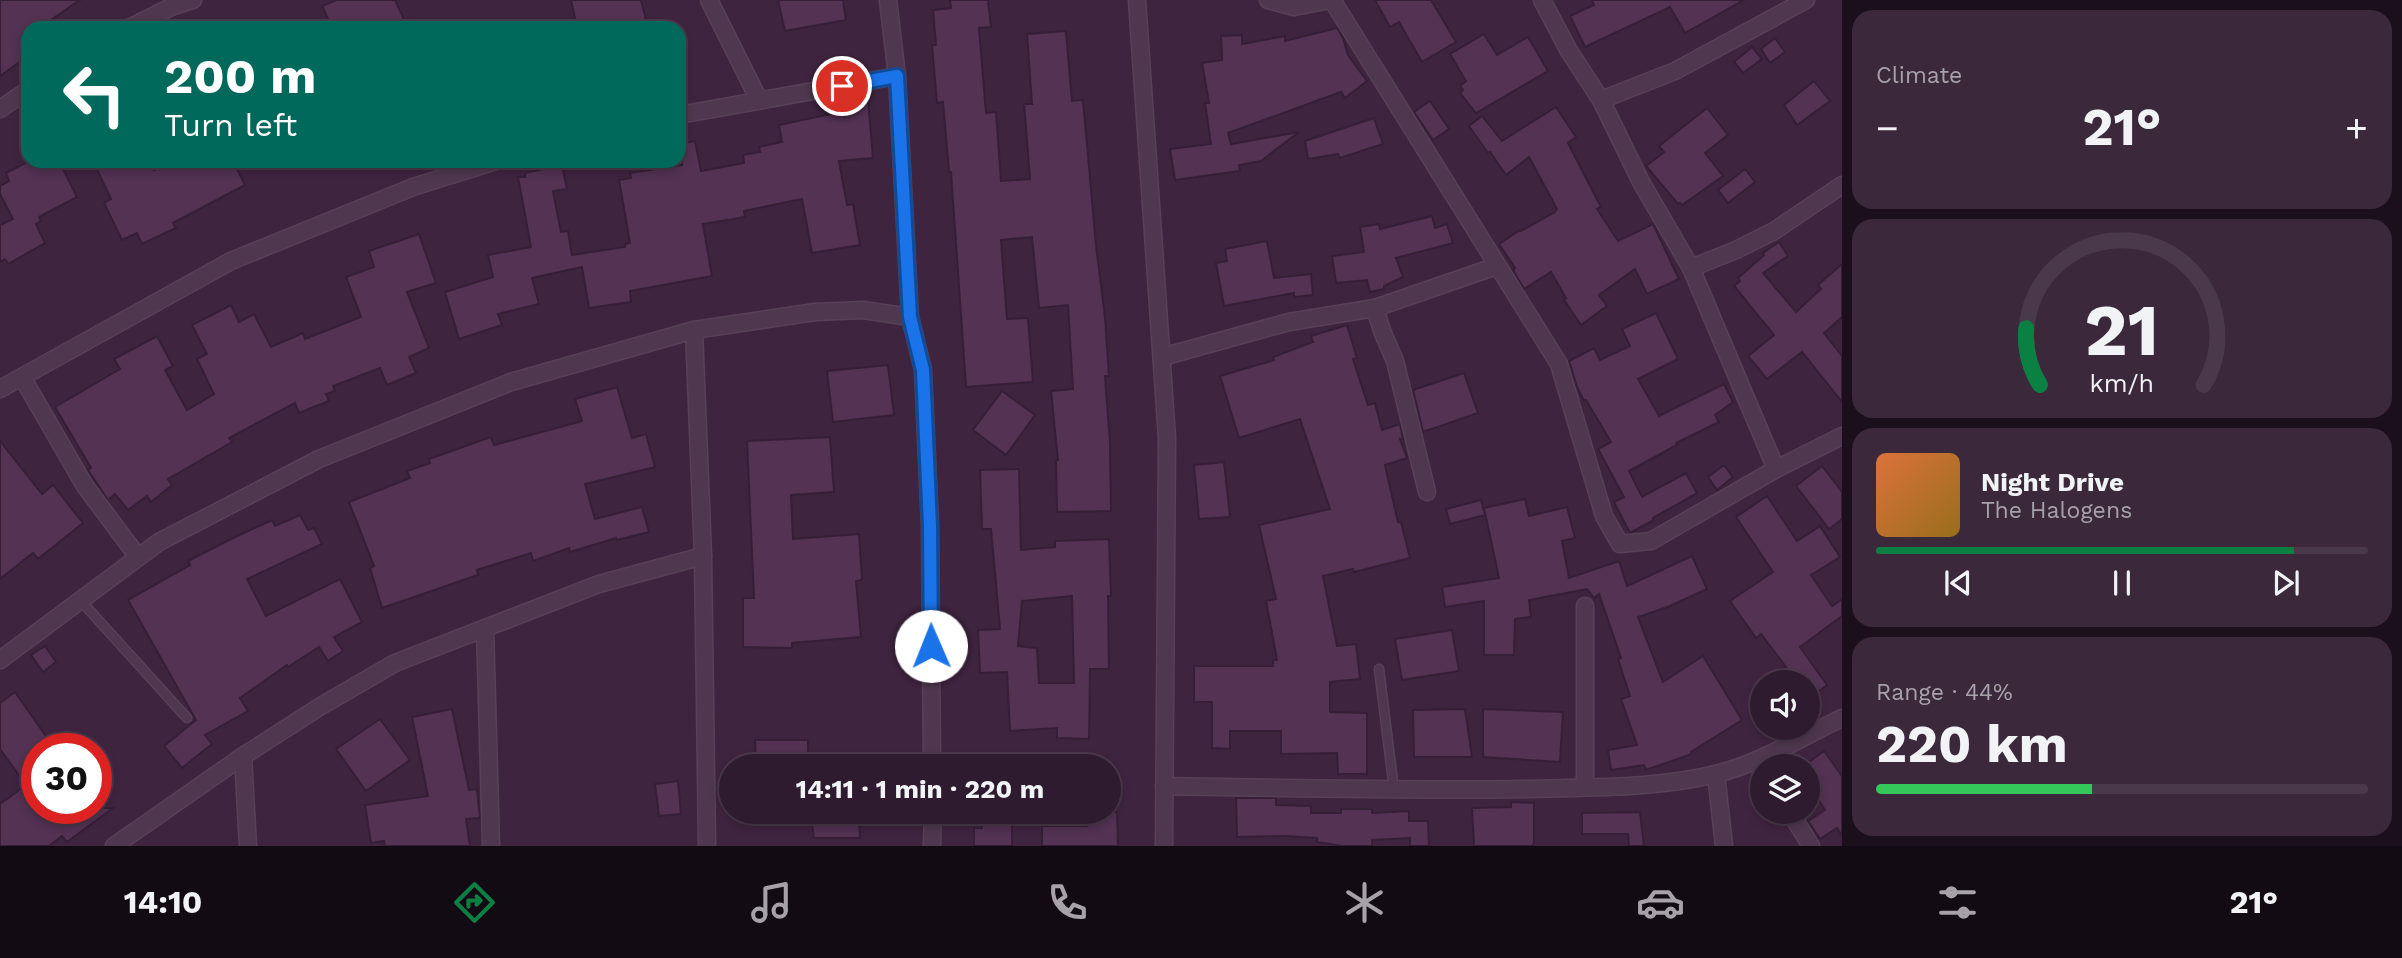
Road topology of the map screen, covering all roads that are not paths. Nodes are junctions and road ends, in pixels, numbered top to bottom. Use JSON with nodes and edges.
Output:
{"nodes":[{"id":1,"x":193,"y":0,"type":"edge"},
{"id":2,"x":709,"y":0,"type":"edge"},
{"id":3,"x":888,"y":0,"type":"edge"},
{"id":4,"x":1137,"y":0,"type":"edge"},
{"id":5,"x":1268,"y":0,"type":"edge"},
{"id":6,"x":1331,"y":0,"type":"edge"},
{"id":7,"x":1542,"y":0,"type":"edge"},
{"id":8,"x":1806,"y":0,"type":"edge"},
{"id":9,"x":144,"y":21,"type":"edge"},
{"id":10,"x":897,"y":76,"type":"junction"},
{"id":11,"x":21,"y":95,"type":"edge"},
{"id":12,"x":759,"y":100,"type":"junction"},
{"id":13,"x":1601,"y":100,"type":"junction"},
{"id":14,"x":0,"y":109,"type":"edge"},
{"id":15,"x":686,"y":114,"type":"edge"},
{"id":16,"x":474,"y":168,"type":"edge"},
{"id":17,"x":1842,"y":185,"type":"edge"},
{"id":18,"x":1497,"y":266,"type":"junction"},
{"id":19,"x":1691,"y":268,"type":"junction"},
{"id":20,"x":1376,"y":308,"type":"junction"},
{"id":21,"x":910,"y":317,"type":"junction"},
{"id":22,"x":694,"y":330,"type":"junction"},
{"id":23,"x":1162,"y":357,"type":"junction"},
{"id":24,"x":22,"y":377,"type":"junction"},
{"id":25,"x":0,"y":389,"type":"edge"},
{"id":26,"x":1842,"y":436,"type":"edge"},
{"id":27,"x":1776,"y":469,"type":"junction"},
{"id":28,"x":1427,"y":492,"type":"dead end"},
{"id":29,"x":703,"y":556,"type":"junction"},
{"id":30,"x":138,"y":557,"type":"junction"},
{"id":31,"x":81,"y":601,"type":"junction"},
{"id":32,"x":1585,"y":606,"type":"dead end"},
{"id":33,"x":485,"y":628,"type":"junction"},
{"id":34,"x":0,"y":660,"type":"edge"},
{"id":35,"x":1379,"y":669,"type":"dead end"},
{"id":36,"x":187,"y":718,"type":"dead end"},
{"id":37,"x":1842,"y":718,"type":"edge"},
{"id":38,"x":932,"y":754,"type":"edge"},
{"id":39,"x":1775,"y":754,"type":"edge"},
{"id":40,"x":243,"y":756,"type":"junction"},
{"id":41,"x":1750,"y":765,"type":"edge"},
{"id":42,"x":1716,"y":774,"type":"junction"},
{"id":43,"x":1164,"y":786,"type":"junction"},
{"id":44,"x":1585,"y":787,"type":"junction"},
{"id":45,"x":1395,"y":790,"type":"junction"},
{"id":46,"x":933,"y":824,"type":"edge"},
{"id":47,"x":1797,"y":824,"type":"edge"},
{"id":48,"x":114,"y":846,"type":"edge"},
{"id":49,"x":248,"y":846,"type":"edge"},
{"id":50,"x":491,"y":846,"type":"edge"},
{"id":51,"x":708,"y":846,"type":"edge"},
{"id":52,"x":932,"y":846,"type":"edge"},
{"id":53,"x":1164,"y":846,"type":"edge"},
{"id":54,"x":1724,"y":846,"type":"edge"},
{"id":55,"x":1811,"y":846,"type":"edge"}],
"edges":[{"from":1,"to":9,"type":"street"},
{"from":2,"to":12,"type":"street"},
{"from":3,"to":10,"type":"street"},
{"from":4,"to":23,"type":"street"},
{"from":5,"to":6,"type":"street"},
{"from":6,"to":18,"type":"street"},
{"from":7,"to":13,"type":"street"},
{"from":8,"to":13,"type":"street"},
{"from":10,"to":12,"type":"street"},
{"from":10,"to":21,"type":"street"},
{"from":11,"to":14,"type":"street"},
{"from":12,"to":15,"type":"street"},
{"from":13,"to":19,"type":"street"},
{"from":16,"to":24,"type":"street"},
{"from":17,"to":19,"type":"street"},
{"from":18,"to":20,"type":"street"},
{"from":18,"to":27,"type":"street"},
{"from":19,"to":27,"type":"street"},
{"from":20,"to":23,"type":"street"},
{"from":20,"to":28,"type":"street"},
{"from":21,"to":22,"type":"street"},
{"from":21,"to":38,"type":"street"},
{"from":22,"to":29,"type":"street"},
{"from":22,"to":30,"type":"street"},
{"from":23,"to":43,"type":"street"},
{"from":24,"to":25,"type":"street"},
{"from":24,"to":30,"type":"street"},
{"from":26,"to":27,"type":"street"},
{"from":29,"to":33,"type":"street"},
{"from":29,"to":51,"type":"street"},
{"from":30,"to":31,"type":"street"},
{"from":31,"to":34,"type":"street"},
{"from":31,"to":36,"type":"lane"},
{"from":32,"to":44,"type":"street"},
{"from":33,"to":40,"type":"street"},
{"from":33,"to":50,"type":"street"},
{"from":35,"to":45,"type":"lane"},
{"from":37,"to":39,"type":"street"},
{"from":40,"to":48,"type":"street"},
{"from":40,"to":49,"type":"street"},
{"from":41,"to":42,"type":"street"},
{"from":42,"to":44,"type":"street"},
{"from":42,"to":54,"type":"street"},
{"from":43,"to":45,"type":"street"},
{"from":43,"to":53,"type":"street"},
{"from":44,"to":45,"type":"street"},
{"from":46,"to":52,"type":"street"},
{"from":47,"to":55,"type":"street"}]}
